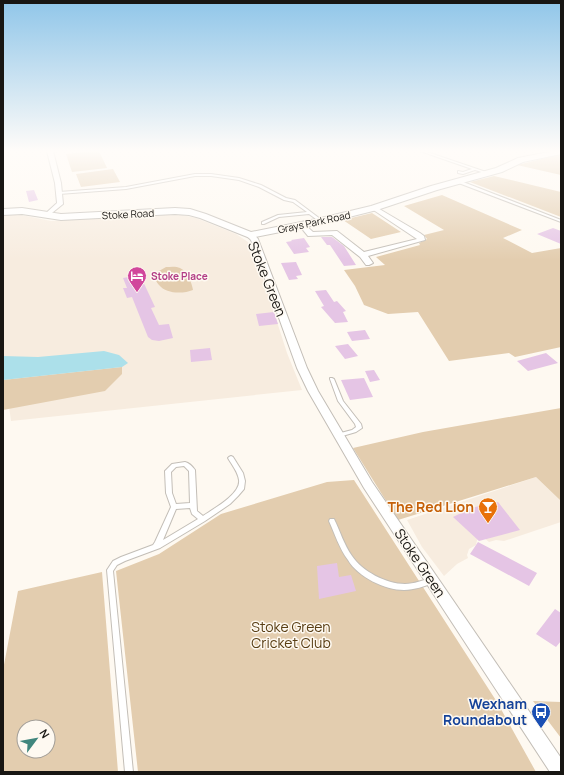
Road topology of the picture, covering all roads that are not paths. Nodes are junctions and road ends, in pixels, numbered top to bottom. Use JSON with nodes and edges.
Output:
{"nodes":[{"id":1,"x":58,"y":187,"type":"edge"},
{"id":2,"x":130,"y":187,"type":"edge"},
{"id":3,"x":262,"y":187,"type":"edge"},
{"id":4,"x":429,"y":187,"type":"edge"},
{"id":5,"x":484,"y":187,"type":"edge"},
{"id":6,"x":59,"y":193,"type":"junction"},
{"id":7,"x":374,"y":208,"type":"junction"},
{"id":8,"x":3,"y":212,"type":"edge"},
{"id":9,"x":309,"y":213,"type":"junction"},
{"id":10,"x":47,"y":215,"type":"junction"},
{"id":11,"x":321,"y":221,"type":"junction"},
{"id":12,"x":561,"y":221,"type":"edge"},
{"id":13,"x":263,"y":223,"type":"dead end"},
{"id":14,"x":302,"y":225,"type":"junction"},
{"id":15,"x":311,"y":234,"type":"junction"},
{"id":16,"x":250,"y":235,"type":"junction"},
{"id":17,"x":300,"y":235,"type":"dead end"},
{"id":18,"x":363,"y":255,"type":"junction"},
{"id":19,"x":369,"y":263,"type":"dead end"},
{"id":20,"x":332,"y":379,"type":"dead end"},
{"id":21,"x":339,"y":436,"type":"junction"},
{"id":22,"x":231,"y":458,"type":"dead end"},
{"id":23,"x":193,"y":505,"type":"junction"},
{"id":24,"x":174,"y":507,"type":"junction"},
{"id":25,"x":202,"y":519,"type":"junction"},
{"id":26,"x":332,"y":522,"type":"dead end"},
{"id":27,"x":155,"y":548,"type":"junction"},
{"id":28,"x":433,"y":581,"type":"junction"},
{"id":29,"x":129,"y":772,"type":"edge"},
{"id":30,"x":560,"y":772,"type":"edge"}],
"edges":[{"from":1,"to":6,"type":"street"},
{"from":2,"to":6,"type":"lane"},
{"from":3,"to":9,"type":"lane"},
{"from":4,"to":7,"type":"main road","name":"Grays Park Road"},
{"from":5,"to":12,"type":"lane"},
{"from":6,"to":10,"type":"street"},
{"from":7,"to":11,"type":"main road","name":"Grays Park Road"},
{"from":7,"to":18,"type":"street"},
{"from":8,"to":10,"type":"main road","name":"Stoke Road"},
{"from":9,"to":11,"type":"lane"},
{"from":9,"to":13,"type":"lane"},
{"from":10,"to":16,"type":"main road","name":"Stoke Road"},
{"from":11,"to":14,"type":"main road","name":"Grays Park Road"},
{"from":14,"to":15,"type":"street"},
{"from":14,"to":16,"type":"main road","name":"Grays Park Road"},
{"from":15,"to":17,"type":"street"},
{"from":15,"to":18,"type":"street"},
{"from":16,"to":21,"type":"street","name":"Stoke Green"},
{"from":18,"to":19,"type":"street"},
{"from":20,"to":21,"type":"lane"},
{"from":21,"to":28,"type":"street","name":"Stoke Green"},
{"from":22,"to":25,"type":"lane"},
{"from":23,"to":24,"type":"lane"},
{"from":23,"to":24,"type":"lane"},
{"from":23,"to":25,"type":"lane"},
{"from":24,"to":27,"type":"lane"},
{"from":25,"to":27,"type":"lane"},
{"from":26,"to":28,"type":"lane"},
{"from":27,"to":29,"type":"lane"},
{"from":28,"to":30,"type":"street","name":"Stoke Green"}]}
